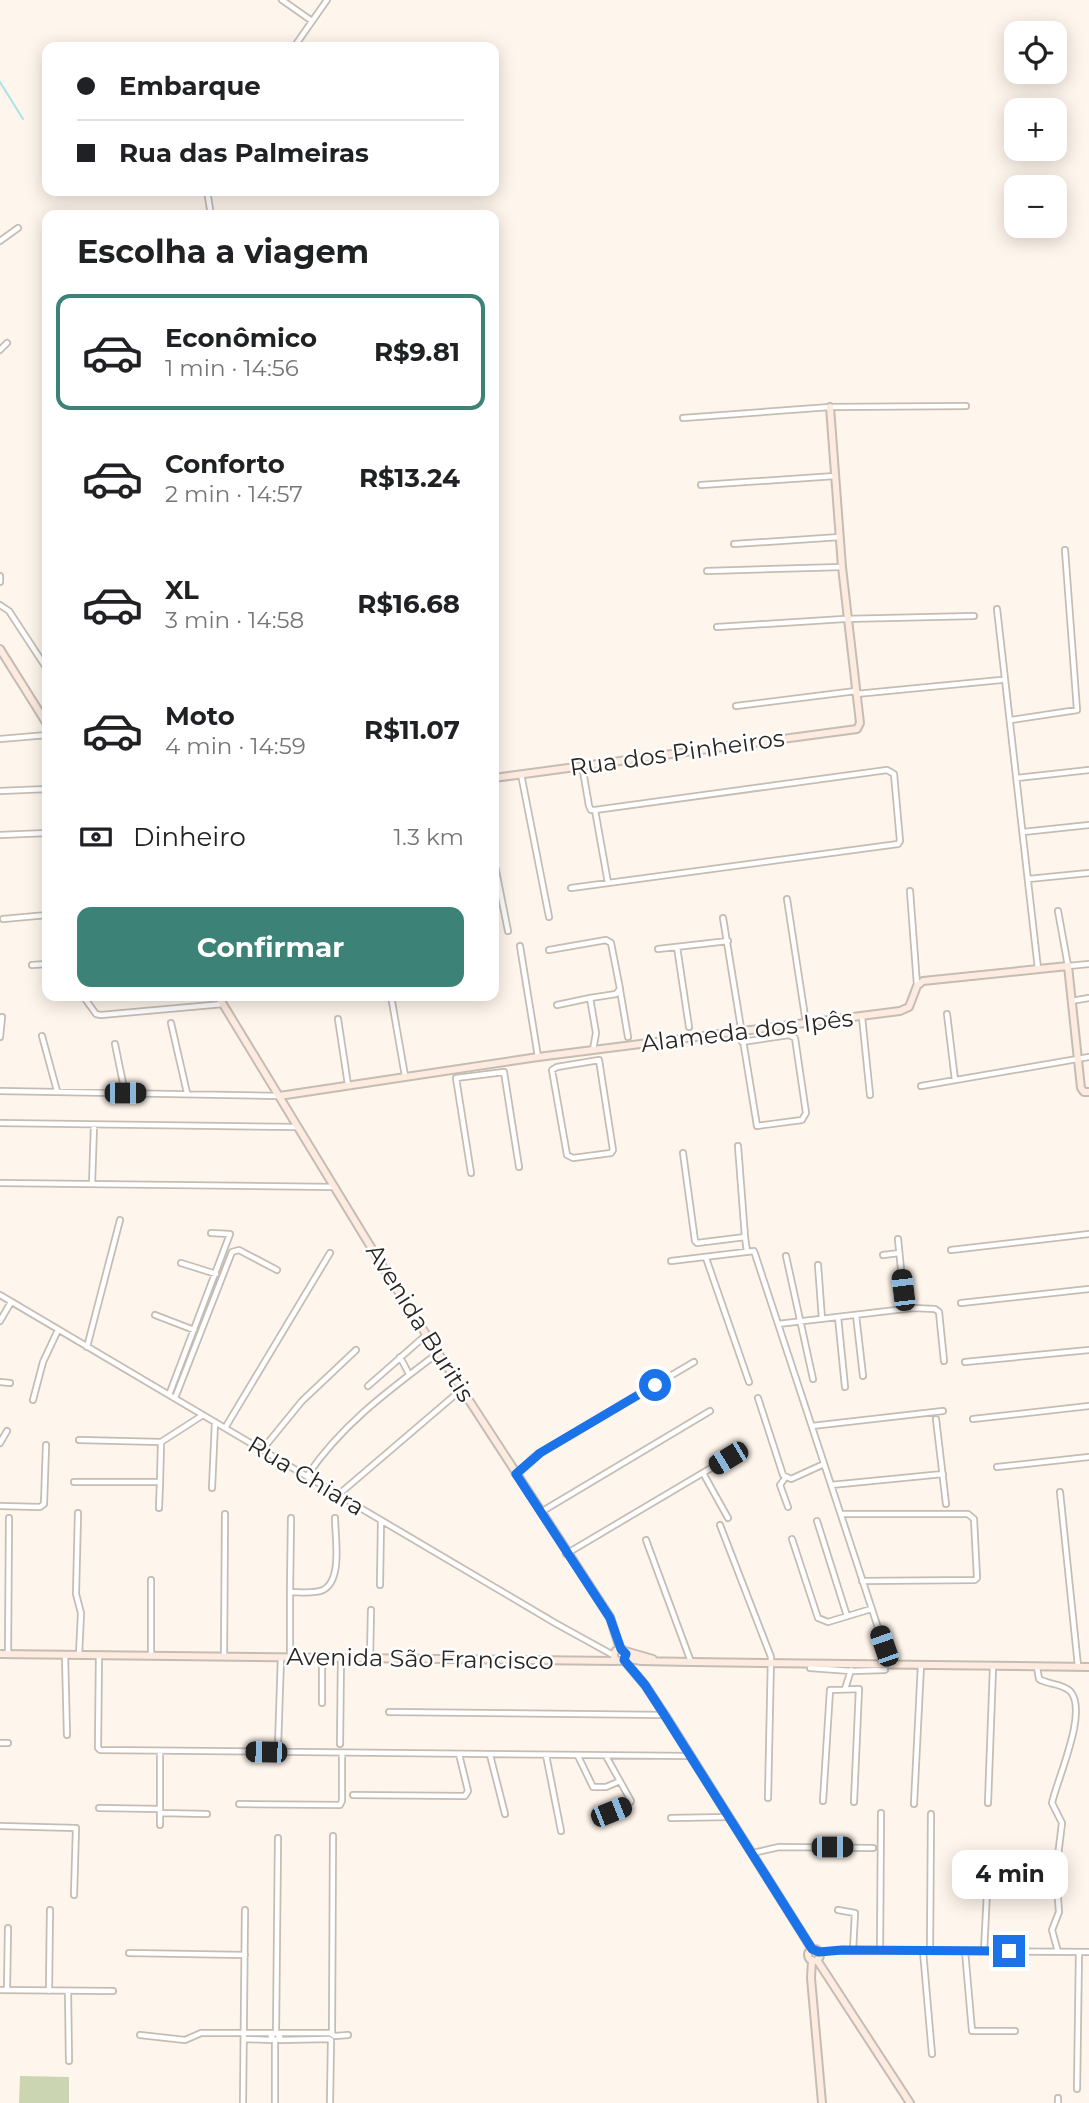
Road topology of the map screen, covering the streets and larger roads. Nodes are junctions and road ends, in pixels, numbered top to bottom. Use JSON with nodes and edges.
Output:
{"nodes":[{"id":1,"x":282,"y":0,"type":"edge"},
{"id":2,"x":327,"y":0,"type":"edge"},
{"id":3,"x":312,"y":21,"type":"junction"},
{"id":4,"x":297,"y":42,"type":"edge"},
{"id":5,"x":18,"y":228,"type":"dead end"},
{"id":6,"x":0,"y":241,"type":"edge"},
{"id":7,"x":7,"y":344,"type":"dead end"},
{"id":8,"x":0,"y":351,"type":"edge"},
{"id":9,"x":966,"y":406,"type":"dead end"},
{"id":10,"x":830,"y":407,"type":"junction"},
{"id":11,"x":682,"y":418,"type":"dead end"},
{"id":12,"x":835,"y":477,"type":"junction"},
{"id":13,"x":701,"y":485,"type":"dead end"},
{"id":14,"x":840,"y":537,"type":"junction"},
{"id":15,"x":734,"y":544,"type":"dead end"},
{"id":16,"x":1065,"y":550,"type":"dead end"},
{"id":17,"x":842,"y":567,"type":"junction"},
{"id":18,"x":707,"y":571,"type":"dead end"},
{"id":19,"x":0,"y":576,"type":"edge"},
{"id":20,"x":0,"y":582,"type":"edge"},
{"id":21,"x":0,"y":605,"type":"edge"},
{"id":22,"x":997,"y":609,"type":"dead end"},
{"id":23,"x":974,"y":616,"type":"dead end"},
{"id":24,"x":849,"y":619,"type":"junction"},
{"id":25,"x":717,"y":627,"type":"dead end"},
{"id":26,"x":0,"y":649,"type":"edge"},
{"id":27,"x":42,"y":661,"type":"edge"},
{"id":28,"x":1001,"y":680,"type":"dead end"},
{"id":29,"x":856,"y":692,"type":"junction"},
{"id":30,"x":736,"y":706,"type":"dead end"},
{"id":31,"x":42,"y":716,"type":"edge"},
{"id":32,"x":1011,"y":720,"type":"junction"},
{"id":33,"x":42,"y":735,"type":"edge"},
{"id":34,"x":0,"y":739,"type":"edge"},
{"id":35,"x":582,"y":765,"type":"junction"},
{"id":36,"x":1089,"y":770,"type":"edge"},
{"id":37,"x":521,"y":774,"type":"junction"},
{"id":38,"x":499,"y":777,"type":"edge"},
{"id":39,"x":1017,"y":778,"type":"junction"},
{"id":40,"x":42,"y":789,"type":"edge"},
{"id":41,"x":0,"y":792,"type":"edge"},
{"id":42,"x":595,"y":810,"type":"junction"},
{"id":43,"x":1089,"y":825,"type":"edge"},
{"id":44,"x":1023,"y":832,"type":"junction"},
{"id":45,"x":42,"y":833,"type":"edge"},
{"id":46,"x":0,"y":835,"type":"edge"},
{"id":47,"x":1089,"y":873,"type":"edge"},
{"id":48,"x":1028,"y":879,"type":"junction"},
{"id":49,"x":608,"y":883,"type":"junction"},
{"id":50,"x":499,"y":886,"type":"edge"},
{"id":51,"x":570,"y":888,"type":"dead end"},
{"id":52,"x":910,"y":891,"type":"dead end"},
{"id":53,"x":787,"y":899,"type":"dead end"},
{"id":54,"x":1058,"y":911,"type":"dead end"},
{"id":55,"x":42,"y":915,"type":"edge"},
{"id":56,"x":549,"y":917,"type":"dead end"},
{"id":57,"x":723,"y":918,"type":"dead end"},
{"id":58,"x":3,"y":919,"type":"dead end"},
{"id":59,"x":508,"y":931,"type":"dead end"},
{"id":60,"x":728,"y":941,"type":"junction"},
{"id":61,"x":520,"y":946,"type":"dead end"},
{"id":62,"x":677,"y":947,"type":"junction"},
{"id":63,"x":658,"y":949,"type":"dead end"},
{"id":64,"x":549,"y":950,"type":"dead end"},
{"id":65,"x":42,"y":964,"type":"edge"},
{"id":66,"x":1089,"y":964,"type":"edge"},
{"id":67,"x":32,"y":965,"type":"dead end"},
{"id":68,"x":1068,"y":966,"type":"junction"},
{"id":69,"x":1038,"y":969,"type":"junction"},
{"id":70,"x":917,"y":986,"type":"junction"},
{"id":71,"x":620,"y":989,"type":"junction"},
{"id":72,"x":590,"y":998,"type":"junction"},
{"id":73,"x":1089,"y":998,"type":"edge"},
{"id":74,"x":87,"y":1001,"type":"edge"},
{"id":75,"x":221,"y":1001,"type":"edge"},
{"id":76,"x":392,"y":1001,"type":"edge"},
{"id":77,"x":1071,"y":1001,"type":"junction"},
{"id":78,"x":223,"y":1004,"type":"junction"},
{"id":79,"x":557,"y":1005,"type":"dead end"},
{"id":80,"x":947,"y":1014,"type":"dead end"},
{"id":81,"x":2,"y":1017,"type":"dead end"},
{"id":82,"x":862,"y":1017,"type":"junction"},
{"id":83,"x":338,"y":1019,"type":"dead end"},
{"id":84,"x":171,"y":1023,"type":"dead end"},
{"id":85,"x":806,"y":1023,"type":"junction"},
{"id":86,"x":690,"y":1027,"type":"dead end"},
{"id":87,"x":740,"y":1031,"type":"junction"},
{"id":88,"x":42,"y":1036,"type":"dead end"},
{"id":89,"x":0,"y":1037,"type":"edge"},
{"id":90,"x":628,"y":1037,"type":"dead end"},
{"id":91,"x":742,"y":1042,"type":"junction"},
{"id":92,"x":115,"y":1044,"type":"dead end"},
{"id":93,"x":593,"y":1050,"type":"junction"},
{"id":94,"x":577,"y":1052,"type":"junction"},
{"id":95,"x":538,"y":1057,"type":"junction"},
{"id":96,"x":1089,"y":1057,"type":"edge"},
{"id":97,"x":1078,"y":1059,"type":"junction"},
{"id":98,"x":578,"y":1063,"type":"junction"},
{"id":99,"x":478,"y":1066,"type":"junction"},
{"id":100,"x":405,"y":1074,"type":"junction"},
{"id":101,"x":482,"y":1075,"type":"junction"},
{"id":102,"x":955,"y":1080,"type":"junction"},
{"id":103,"x":348,"y":1085,"type":"junction"},
{"id":104,"x":921,"y":1086,"type":"dead end"},
{"id":105,"x":0,"y":1091,"type":"edge"},
{"id":106,"x":57,"y":1091,"type":"junction"},
{"id":107,"x":1089,"y":1092,"type":"edge"},
{"id":108,"x":125,"y":1093,"type":"junction"},
{"id":109,"x":187,"y":1093,"type":"junction"},
{"id":110,"x":870,"y":1095,"type":"dead end"},
{"id":111,"x":279,"y":1096,"type":"junction"},
{"id":112,"x":0,"y":1123,"type":"edge"},
{"id":113,"x":94,"y":1125,"type":"junction"},
{"id":114,"x":298,"y":1127,"type":"junction"},
{"id":115,"x":738,"y":1146,"type":"dead end"},
{"id":116,"x":683,"y":1153,"type":"dead end"},
{"id":117,"x":519,"y":1167,"type":"dead end"},
{"id":118,"x":471,"y":1173,"type":"dead end"},
{"id":119,"x":0,"y":1182,"type":"edge"},
{"id":120,"x":92,"y":1184,"type":"junction"},
{"id":121,"x":336,"y":1188,"type":"junction"},
{"id":122,"x":120,"y":1220,"type":"dead end"},
{"id":123,"x":211,"y":1233,"type":"dead end"},
{"id":124,"x":1089,"y":1234,"type":"edge"},
{"id":125,"x":745,"y":1237,"type":"junction"},
{"id":126,"x":898,"y":1239,"type":"dead end"},
{"id":127,"x":951,"y":1250,"type":"dead end"},
{"id":128,"x":747,"y":1252,"type":"junction"},
{"id":129,"x":330,"y":1253,"type":"dead end"},
{"id":130,"x":899,"y":1253,"type":"junction"},
{"id":131,"x":883,"y":1255,"type":"dead end"},
{"id":132,"x":786,"y":1256,"type":"dead end"},
{"id":133,"x":706,"y":1258,"type":"junction"},
{"id":134,"x":671,"y":1261,"type":"dead end"},
{"id":135,"x":181,"y":1263,"type":"dead end"},
{"id":136,"x":818,"y":1265,"type":"dead end"},
{"id":137,"x":277,"y":1270,"type":"dead end"},
{"id":138,"x":216,"y":1274,"type":"junction"},
{"id":139,"x":1089,"y":1289,"type":"edge"},
{"id":140,"x":0,"y":1295,"type":"edge"},
{"id":141,"x":11,"y":1302,"type":"junction"},
{"id":142,"x":961,"y":1303,"type":"dead end"},
{"id":143,"x":905,"y":1309,"type":"junction"},
{"id":144,"x":155,"y":1315,"type":"dead end"},
{"id":145,"x":856,"y":1315,"type":"junction"},
{"id":146,"x":838,"y":1317,"type":"junction"},
{"id":147,"x":822,"y":1319,"type":"junction"},
{"id":148,"x":0,"y":1321,"type":"edge"},
{"id":149,"x":800,"y":1321,"type":"junction"},
{"id":150,"x":778,"y":1324,"type":"junction"},
{"id":151,"x":58,"y":1330,"type":"junction"},
{"id":152,"x":194,"y":1331,"type":"junction"},
{"id":153,"x":427,"y":1334,"type":"junction"},
{"id":154,"x":86,"y":1347,"type":"junction"},
{"id":155,"x":356,"y":1350,"type":"dead end"},
{"id":156,"x":1089,"y":1350,"type":"edge"},
{"id":157,"x":439,"y":1353,"type":"junction"},
{"id":158,"x":400,"y":1357,"type":"junction"},
{"id":159,"x":944,"y":1361,"type":"dead end"},
{"id":160,"x":694,"y":1362,"type":"dead end"},
{"id":161,"x":965,"y":1362,"type":"dead end"},
{"id":162,"x":409,"y":1374,"type":"junction"},
{"id":163,"x":863,"y":1376,"type":"dead end"},
{"id":164,"x":813,"y":1379,"type":"dead end"},
{"id":165,"x":0,"y":1382,"type":"edge"},
{"id":166,"x":749,"y":1382,"type":"dead end"},
{"id":167,"x":10,"y":1383,"type":"dead end"},
{"id":168,"x":368,"y":1386,"type":"dead end"},
{"id":169,"x":845,"y":1387,"type":"dead end"},
{"id":170,"x":460,"y":1391,"type":"junction"},
{"id":171,"x":169,"y":1395,"type":"junction"},
{"id":172,"x":175,"y":1398,"type":"junction"},
{"id":173,"x":758,"y":1398,"type":"dead end"},
{"id":174,"x":33,"y":1400,"type":"dead end"},
{"id":175,"x":1089,"y":1406,"type":"edge"},
{"id":176,"x":710,"y":1411,"type":"dead end"},
{"id":177,"x":943,"y":1411,"type":"dead end"},
{"id":178,"x":203,"y":1415,"type":"junction"},
{"id":179,"x":936,"y":1419,"type":"dead end"},
{"id":180,"x":973,"y":1419,"type":"dead end"},
{"id":181,"x":215,"y":1422,"type":"junction"},
{"id":182,"x":812,"y":1426,"type":"junction"},
{"id":183,"x":225,"y":1428,"type":"junction"},
{"id":184,"x":7,"y":1431,"type":"dead end"},
{"id":185,"x":79,"y":1440,"type":"dead end"},
{"id":186,"x":0,"y":1443,"type":"edge"},
{"id":187,"x":161,"y":1443,"type":"junction"},
{"id":188,"x":46,"y":1445,"type":"dead end"},
{"id":189,"x":262,"y":1450,"type":"junction"},
{"id":190,"x":1089,"y":1457,"type":"edge"},
{"id":191,"x":728,"y":1458,"type":"dead end"},
{"id":192,"x":824,"y":1464,"type":"junction"},
{"id":193,"x":997,"y":1467,"type":"dead end"},
{"id":194,"x":516,"y":1474,"type":"junction"},
{"id":195,"x":703,"y":1474,"type":"junction"},
{"id":196,"x":943,"y":1474,"type":"junction"},
{"id":197,"x":307,"y":1476,"type":"junction"},
{"id":198,"x":785,"y":1478,"type":"junction"},
{"id":199,"x":74,"y":1482,"type":"dead end"},
{"id":200,"x":160,"y":1482,"type":"junction"},
{"id":201,"x":831,"y":1485,"type":"junction"},
{"id":202,"x":212,"y":1488,"type":"dead end"},
{"id":203,"x":1060,"y":1492,"type":"dead end"},
{"id":204,"x":338,"y":1495,"type":"junction"},
{"id":205,"x":946,"y":1504,"type":"dead end"},
{"id":206,"x":0,"y":1506,"type":"edge"},
{"id":207,"x":788,"y":1507,"type":"dead end"},
{"id":208,"x":159,"y":1508,"type":"dead end"},
{"id":209,"x":541,"y":1512,"type":"junction"},
{"id":210,"x":78,"y":1513,"type":"dead end"},
{"id":211,"x":225,"y":1514,"type":"dead end"},
{"id":212,"x":841,"y":1514,"type":"junction"},
{"id":213,"x":9,"y":1518,"type":"dead end"},
{"id":214,"x":292,"y":1518,"type":"dead end"},
{"id":215,"x":335,"y":1518,"type":"dead end"},
{"id":216,"x":727,"y":1518,"type":"dead end"},
{"id":217,"x":381,"y":1520,"type":"junction"},
{"id":218,"x":817,"y":1521,"type":"dead end"},
{"id":219,"x":720,"y":1525,"type":"dead end"},
{"id":220,"x":792,"y":1539,"type":"dead end"},
{"id":221,"x":646,"y":1540,"type":"dead end"},
{"id":222,"x":566,"y":1554,"type":"junction"},
{"id":223,"x":151,"y":1580,"type":"dead end"},
{"id":224,"x":862,"y":1581,"type":"junction"},
{"id":225,"x":380,"y":1585,"type":"dead end"},
{"id":226,"x":290,"y":1592,"type":"junction"},
{"id":227,"x":871,"y":1609,"type":"junction"},
{"id":228,"x":371,"y":1610,"type":"dead end"},
{"id":229,"x":847,"y":1616,"type":"junction"},
{"id":230,"x":4,"y":1654,"type":"edge"},
{"id":231,"x":65,"y":1654,"type":"junction"},
{"id":232,"x":79,"y":1655,"type":"junction"},
{"id":233,"x":99,"y":1655,"type":"junction"},
{"id":234,"x":151,"y":1656,"type":"junction"},
{"id":235,"x":621,"y":1656,"type":"junction"},
{"id":236,"x":224,"y":1657,"type":"junction"},
{"id":237,"x":281,"y":1657,"type":"junction"},
{"id":238,"x":290,"y":1657,"type":"junction"},
{"id":239,"x":322,"y":1657,"type":"junction"},
{"id":240,"x":341,"y":1658,"type":"junction"},
{"id":241,"x":370,"y":1658,"type":"junction"},
{"id":242,"x":691,"y":1662,"type":"junction"},
{"id":243,"x":772,"y":1663,"type":"junction"},
{"id":244,"x":887,"y":1667,"type":"junction"},
{"id":245,"x":993,"y":1667,"type":"junction"},
{"id":246,"x":1037,"y":1667,"type":"junction"},
{"id":247,"x":1078,"y":1667,"type":"junction"},
{"id":248,"x":1089,"y":1667,"type":"edge"},
{"id":249,"x":810,"y":1668,"type":"dead end"},
{"id":250,"x":852,"y":1668,"type":"junction"},
{"id":251,"x":921,"y":1668,"type":"junction"},
{"id":252,"x":845,"y":1689,"type":"junction"},
{"id":253,"x":322,"y":1703,"type":"dead end"},
{"id":254,"x":389,"y":1712,"type":"dead end"},
{"id":255,"x":665,"y":1716,"type":"junction"},
{"id":256,"x":66,"y":1735,"type":"dead end"},
{"id":257,"x":0,"y":1743,"type":"edge"},
{"id":258,"x":8,"y":1743,"type":"dead end"},
{"id":259,"x":340,"y":1744,"type":"dead end"},
{"id":260,"x":278,"y":1746,"type":"dead end"},
{"id":261,"x":160,"y":1751,"type":"junction"},
{"id":262,"x":342,"y":1753,"type":"junction"},
{"id":263,"x":459,"y":1754,"type":"junction"},
{"id":264,"x":490,"y":1755,"type":"junction"},
{"id":265,"x":546,"y":1755,"type":"junction"},
{"id":266,"x":578,"y":1756,"type":"junction"},
{"id":267,"x":606,"y":1756,"type":"junction"},
{"id":268,"x":690,"y":1756,"type":"junction"},
{"id":269,"x":620,"y":1781,"type":"junction"},
{"id":270,"x":353,"y":1795,"type":"dead end"},
{"id":271,"x":768,"y":1798,"type":"dead end"},
{"id":272,"x":823,"y":1801,"type":"dead end"},
{"id":273,"x":854,"y":1802,"type":"dead end"},
{"id":274,"x":988,"y":1803,"type":"dead end"},
{"id":275,"x":239,"y":1804,"type":"dead end"},
{"id":276,"x":914,"y":1804,"type":"dead end"},
{"id":277,"x":100,"y":1808,"type":"dead end"},
{"id":278,"x":160,"y":1811,"type":"junction"},
{"id":279,"x":611,"y":1812,"type":"dead end"},
{"id":280,"x":881,"y":1813,"type":"dead end"},
{"id":281,"x":207,"y":1814,"type":"dead end"},
{"id":282,"x":505,"y":1814,"type":"dead end"},
{"id":283,"x":931,"y":1814,"type":"dead end"},
{"id":284,"x":730,"y":1817,"type":"junction"},
{"id":285,"x":671,"y":1818,"type":"dead end"},
{"id":286,"x":160,"y":1825,"type":"dead end"},
{"id":287,"x":0,"y":1826,"type":"edge"},
{"id":288,"x":561,"y":1831,"type":"dead end"},
{"id":289,"x":333,"y":1836,"type":"dead end"},
{"id":290,"x":278,"y":1838,"type":"dead end"},
{"id":291,"x":873,"y":1848,"type":"dead end"},
{"id":292,"x":753,"y":1853,"type":"junction"},
{"id":293,"x":988,"y":1873,"type":"dead end"},
{"id":294,"x":74,"y":1895,"type":"dead end"},
{"id":295,"x":50,"y":1910,"type":"dead end"},
{"id":296,"x":245,"y":1910,"type":"dead end"},
{"id":297,"x":838,"y":1910,"type":"dead end"},
{"id":298,"x":8,"y":1928,"type":"dead end"},
{"id":299,"x":853,"y":1950,"type":"junction"},
{"id":300,"x":880,"y":1950,"type":"junction"},
{"id":301,"x":926,"y":1951,"type":"junction"},
{"id":302,"x":965,"y":1951,"type":"junction"},
{"id":303,"x":984,"y":1951,"type":"junction"},
{"id":304,"x":1058,"y":1952,"type":"junction"},
{"id":305,"x":1079,"y":1952,"type":"junction"},
{"id":306,"x":1089,"y":1952,"type":"edge"},
{"id":307,"x":129,"y":1953,"type":"dead end"},
{"id":308,"x":245,"y":1955,"type":"junction"},
{"id":309,"x":816,"y":1957,"type":"junction"},
{"id":310,"x":0,"y":1990,"type":"edge"},
{"id":311,"x":7,"y":1990,"type":"junction"},
{"id":312,"x":49,"y":1991,"type":"junction"},
{"id":313,"x":68,"y":1991,"type":"junction"},
{"id":314,"x":113,"y":1992,"type":"dead end"},
{"id":315,"x":1015,"y":2031,"type":"dead end"},
{"id":316,"x":276,"y":2033,"type":"junction"},
{"id":317,"x":141,"y":2035,"type":"dead end"},
{"id":318,"x":348,"y":2035,"type":"dead end"},
{"id":319,"x":244,"y":2036,"type":"junction"},
{"id":320,"x":259,"y":2036,"type":"junction"},
{"id":321,"x":332,"y":2036,"type":"junction"},
{"id":322,"x":275,"y":2040,"type":"junction"},
{"id":323,"x":932,"y":2054,"type":"dead end"},
{"id":324,"x":69,"y":2061,"type":"dead end"},
{"id":325,"x":1077,"y":2089,"type":"dead end"},
{"id":326,"x":243,"y":2103,"type":"edge"},
{"id":327,"x":275,"y":2103,"type":"edge"},
{"id":328,"x":330,"y":2103,"type":"edge"},
{"id":329,"x":822,"y":2103,"type":"edge"},
{"id":330,"x":910,"y":2103,"type":"edge"}],
"edges":[{"from":1,"to":3,"type":"street"},
{"from":2,"to":3,"type":"street"},
{"from":3,"to":4,"type":"street"},
{"from":5,"to":6,"type":"street"},
{"from":7,"to":8,"type":"street"},
{"from":9,"to":10,"type":"street"},
{"from":10,"to":11,"type":"street"},
{"from":10,"to":12,"type":"street"},
{"from":12,"to":13,"type":"street"},
{"from":12,"to":14,"type":"street"},
{"from":14,"to":15,"type":"street"},
{"from":14,"to":17,"type":"street"},
{"from":16,"to":32,"type":"street"},
{"from":17,"to":18,"type":"street"},
{"from":17,"to":24,"type":"street"},
{"from":19,"to":20,"type":"street"},
{"from":21,"to":27,"type":"street"},
{"from":22,"to":32,"type":"street"},
{"from":23,"to":24,"type":"street"},
{"from":24,"to":25,"type":"street"},
{"from":24,"to":29,"type":"street"},
{"from":26,"to":31,"type":"street"},
{"from":28,"to":29,"type":"street"},
{"from":29,"to":30,"type":"street"},
{"from":29,"to":35,"type":"street","name":"Rua dos Pinheiros"},
{"from":32,"to":39,"type":"street"},
{"from":33,"to":34,"type":"street"},
{"from":35,"to":37,"type":"street","name":"Rua dos Pinheiros"},
{"from":35,"to":42,"type":"street"},
{"from":36,"to":39,"type":"street"},
{"from":37,"to":38,"type":"street","name":"Rua dos Pinheiros"},
{"from":37,"to":56,"type":"street"},
{"from":39,"to":44,"type":"street"},
{"from":40,"to":41,"type":"street"},
{"from":42,"to":49,"type":"street"},
{"from":42,"to":49,"type":"street"},
{"from":43,"to":44,"type":"street"},
{"from":44,"to":48,"type":"street"},
{"from":45,"to":46,"type":"street"},
{"from":47,"to":48,"type":"street"},
{"from":48,"to":69,"type":"street"},
{"from":49,"to":51,"type":"street"},
{"from":50,"to":59,"type":"street"},
{"from":52,"to":70,"type":"street"},
{"from":53,"to":85,"type":"street"},
{"from":54,"to":68,"type":"street"},
{"from":55,"to":58,"type":"street"},
{"from":57,"to":60,"type":"street"},
{"from":60,"to":62,"type":"street"},
{"from":60,"to":87,"type":"street"},
{"from":61,"to":95,"type":"street"},
{"from":62,"to":63,"type":"street"},
{"from":62,"to":86,"type":"street"},
{"from":64,"to":71,"type":"street"},
{"from":65,"to":67,"type":"street"},
{"from":66,"to":68,"type":"street"},
{"from":68,"to":69,"type":"street"},
{"from":68,"to":77,"type":"street"},
{"from":69,"to":70,"type":"street"},
{"from":70,"to":82,"type":"street","name":"Alameda dos Ipês"},
{"from":71,"to":72,"type":"street"},
{"from":71,"to":90,"type":"street"},
{"from":72,"to":79,"type":"street"},
{"from":72,"to":93,"type":"street"},
{"from":73,"to":77,"type":"street"},
{"from":74,"to":78,"type":"street"},
{"from":75,"to":78,"type":"street","name":"Avenida Buritis"},
{"from":76,"to":100,"type":"street"},
{"from":77,"to":97,"type":"street"},
{"from":78,"to":111,"type":"street","name":"Avenida Buritis"},
{"from":80,"to":102,"type":"street"},
{"from":81,"to":89,"type":"street"},
{"from":82,"to":85,"type":"street","name":"Alameda dos Ipês"},
{"from":82,"to":110,"type":"street"},
{"from":83,"to":103,"type":"street"},
{"from":84,"to":109,"type":"street"},
{"from":85,"to":87,"type":"street","name":"Alameda dos Ipês"},
{"from":87,"to":91,"type":"street"},
{"from":87,"to":93,"type":"street","name":"Alameda dos Ipês"},
{"from":88,"to":106,"type":"street"},
{"from":91,"to":91,"type":"street"},
{"from":92,"to":108,"type":"street"},
{"from":93,"to":94,"type":"street","name":"Alameda dos Ipês"},
{"from":94,"to":95,"type":"street","name":"Alameda dos Ipês"},
{"from":94,"to":98,"type":"street"},
{"from":95,"to":99,"type":"street","name":"Alameda dos Ipês"},
{"from":96,"to":97,"type":"street"},
{"from":97,"to":102,"type":"street"},
{"from":97,"to":107,"type":"street"},
{"from":98,"to":98,"type":"street"},
{"from":99,"to":100,"type":"street","name":"Alameda dos Ipês"},
{"from":99,"to":101,"type":"street"},
{"from":100,"to":103,"type":"street","name":"Alameda dos Ipês"},
{"from":101,"to":117,"type":"street"},
{"from":101,"to":118,"type":"street"},
{"from":102,"to":104,"type":"street"},
{"from":103,"to":111,"type":"street","name":"Alameda dos Ipês"},
{"from":105,"to":106,"type":"street"},
{"from":106,"to":108,"type":"street"},
{"from":108,"to":109,"type":"street"},
{"from":109,"to":111,"type":"street"},
{"from":111,"to":114,"type":"street","name":"Avenida Buritis"},
{"from":112,"to":113,"type":"street"},
{"from":113,"to":114,"type":"street"},
{"from":113,"to":120,"type":"street"},
{"from":114,"to":121,"type":"street","name":"Avenida Buritis"},
{"from":115,"to":125,"type":"street"},
{"from":116,"to":125,"type":"street"},
{"from":119,"to":120,"type":"street"},
{"from":120,"to":121,"type":"street"},
{"from":121,"to":153,"type":"street","name":"Avenida Buritis"},
{"from":122,"to":154,"type":"street"},
{"from":123,"to":138,"type":"street"},
{"from":124,"to":127,"type":"street"},
{"from":125,"to":128,"type":"street"},
{"from":126,"to":130,"type":"street"},
{"from":128,"to":133,"type":"street"},
{"from":128,"to":150,"type":"street"},
{"from":129,"to":183,"type":"street"},
{"from":130,"to":131,"type":"street"},
{"from":130,"to":143,"type":"street"},
{"from":132,"to":149,"type":"street"},
{"from":133,"to":134,"type":"street"},
{"from":133,"to":166,"type":"street"},
{"from":135,"to":138,"type":"street"},
{"from":136,"to":147,"type":"street"},
{"from":137,"to":172,"type":"street"},
{"from":138,"to":152,"type":"street"},
{"from":139,"to":142,"type":"street"},
{"from":140,"to":141,"type":"street","name":"Rua Chiara"},
{"from":141,"to":148,"type":"street"},
{"from":141,"to":151,"type":"street","name":"Rua Chiara"},
{"from":143,"to":145,"type":"street"},
{"from":143,"to":159,"type":"street"},
{"from":144,"to":152,"type":"street"},
{"from":145,"to":146,"type":"street"},
{"from":145,"to":163,"type":"street"},
{"from":146,"to":147,"type":"street"},
{"from":146,"to":169,"type":"street"},
{"from":147,"to":149,"type":"street"},
{"from":149,"to":150,"type":"street"},
{"from":149,"to":164,"type":"street"},
{"from":150,"to":182,"type":"street"},
{"from":151,"to":154,"type":"street","name":"Rua Chiara"},
{"from":151,"to":174,"type":"street"},
{"from":152,"to":171,"type":"street"},
{"from":153,"to":157,"type":"street","name":"Avenida Buritis"},
{"from":153,"to":158,"type":"street"},
{"from":154,"to":171,"type":"street","name":"Rua Chiara"},
{"from":155,"to":189,"type":"street"},
{"from":156,"to":161,"type":"street"},
{"from":157,"to":162,"type":"street"},
{"from":157,"to":170,"type":"street","name":"Avenida Buritis"},
{"from":158,"to":162,"type":"street"},
{"from":158,"to":168,"type":"street"},
{"from":160,"to":194,"type":"street"},
{"from":162,"to":197,"type":"street"},
{"from":165,"to":167,"type":"street"},
{"from":170,"to":194,"type":"street","name":"Avenida Buritis"},
{"from":170,"to":204,"type":"street"},
{"from":171,"to":172,"type":"street","name":"Rua Chiara"},
{"from":172,"to":178,"type":"street","name":"Rua Chiara"},
{"from":173,"to":198,"type":"street"},
{"from":175,"to":180,"type":"street"},
{"from":176,"to":209,"type":"street"},
{"from":177,"to":182,"type":"street"},
{"from":178,"to":181,"type":"street","name":"Rua Chiara"},
{"from":178,"to":187,"type":"street"},
{"from":179,"to":196,"type":"street"},
{"from":181,"to":183,"type":"street","name":"Rua Chiara"},
{"from":181,"to":202,"type":"street"},
{"from":182,"to":192,"type":"street"},
{"from":183,"to":189,"type":"street","name":"Rua Chiara"},
{"from":184,"to":186,"type":"street"},
{"from":185,"to":187,"type":"street"},
{"from":187,"to":200,"type":"street"},
{"from":188,"to":206,"type":"street"},
{"from":189,"to":197,"type":"street","name":"Rua Chiara"},
{"from":190,"to":193,"type":"street"},
{"from":191,"to":195,"type":"street"},
{"from":192,"to":198,"type":"street"},
{"from":192,"to":201,"type":"street"},
{"from":194,"to":209,"type":"street","name":"Avenida Buritis"},
{"from":195,"to":216,"type":"street"},
{"from":195,"to":222,"type":"street"},
{"from":196,"to":201,"type":"street"},
{"from":196,"to":205,"type":"street"},
{"from":197,"to":204,"type":"street","name":"Rua Chiara"},
{"from":198,"to":207,"type":"street"},
{"from":199,"to":200,"type":"street"},
{"from":200,"to":208,"type":"street"},
{"from":201,"to":212,"type":"street"},
{"from":203,"to":247,"type":"street"},
{"from":204,"to":217,"type":"street","name":"Rua Chiara"},
{"from":209,"to":222,"type":"street","name":"Avenida Buritis"},
{"from":210,"to":232,"type":"street"},
{"from":211,"to":236,"type":"street"},
{"from":212,"to":224,"type":"street"},
{"from":212,"to":224,"type":"street"},
{"from":213,"to":230,"type":"street"},
{"from":214,"to":226,"type":"street"},
{"from":215,"to":226,"type":"street"},
{"from":217,"to":225,"type":"street"},
{"from":217,"to":235,"type":"street","name":"Rua Chiara"},
{"from":218,"to":229,"type":"street"},
{"from":219,"to":243,"type":"street"},
{"from":220,"to":229,"type":"street"},
{"from":221,"to":242,"type":"street"},
{"from":222,"to":235,"type":"street","name":"Avenida Buritis"},
{"from":223,"to":234,"type":"street"},
{"from":224,"to":227,"type":"street"},
{"from":226,"to":238,"type":"street"},
{"from":227,"to":229,"type":"street"},
{"from":227,"to":244,"type":"street"},
{"from":228,"to":241,"type":"street"},
{"from":230,"to":231,"type":"street","name":"Avenida São Francisco"},
{"from":231,"to":232,"type":"street","name":"Avenida São Francisco"},
{"from":231,"to":256,"type":"street"},
{"from":232,"to":233,"type":"street","name":"Avenida São Francisco"},
{"from":233,"to":234,"type":"street","name":"Avenida São Francisco"},
{"from":233,"to":261,"type":"street"},
{"from":234,"to":236,"type":"street","name":"Avenida São Francisco"},
{"from":235,"to":241,"type":"street","name":"Avenida São Francisco"},
{"from":235,"to":242,"type":"street","name":"Avenida São Francisco"},
{"from":235,"to":255,"type":"street","name":"Avenida Buritis"},
{"from":236,"to":237,"type":"street","name":"Avenida São Francisco"},
{"from":237,"to":238,"type":"street","name":"Avenida São Francisco"},
{"from":237,"to":260,"type":"street"},
{"from":238,"to":239,"type":"street","name":"Avenida São Francisco"},
{"from":239,"to":240,"type":"street","name":"Avenida São Francisco"},
{"from":239,"to":253,"type":"street"},
{"from":240,"to":241,"type":"street","name":"Avenida São Francisco"},
{"from":240,"to":259,"type":"street"},
{"from":242,"to":243,"type":"street","name":"Avenida São Francisco"},
{"from":243,"to":250,"type":"street","name":"Avenida São Francisco"},
{"from":243,"to":271,"type":"street"},
{"from":244,"to":250,"type":"street","name":"Avenida São Francisco"},
{"from":244,"to":251,"type":"street","name":"Avenida São Francisco"},
{"from":245,"to":246,"type":"street","name":"Avenida São Francisco"},
{"from":245,"to":251,"type":"street","name":"Avenida São Francisco"},
{"from":245,"to":274,"type":"street"},
{"from":246,"to":247,"type":"street","name":"Avenida São Francisco"},
{"from":246,"to":304,"type":"street"},
{"from":247,"to":248,"type":"street","name":"Avenida São Francisco"},
{"from":249,"to":250,"type":"street"},
{"from":250,"to":252,"type":"street"},
{"from":251,"to":276,"type":"street"},
{"from":252,"to":272,"type":"street"},
{"from":252,"to":273,"type":"street"},
{"from":254,"to":255,"type":"street"},
{"from":255,"to":268,"type":"street","name":"Avenida Buritis"},
{"from":257,"to":258,"type":"street"},
{"from":261,"to":262,"type":"street"},
{"from":261,"to":278,"type":"street"},
{"from":262,"to":263,"type":"street"},
{"from":262,"to":275,"type":"street"},
{"from":263,"to":264,"type":"street"},
{"from":263,"to":270,"type":"street"},
{"from":264,"to":265,"type":"street"},
{"from":264,"to":282,"type":"street"},
{"from":265,"to":266,"type":"street"},
{"from":265,"to":288,"type":"street"},
{"from":266,"to":267,"type":"street"},
{"from":266,"to":269,"type":"street"},
{"from":267,"to":268,"type":"street"},
{"from":267,"to":269,"type":"street"},
{"from":268,"to":284,"type":"street","name":"Avenida Buritis"},
{"from":269,"to":279,"type":"street"},
{"from":277,"to":278,"type":"street"},
{"from":278,"to":281,"type":"street"},
{"from":278,"to":286,"type":"street"},
{"from":280,"to":300,"type":"street"},
{"from":283,"to":301,"type":"street"},
{"from":284,"to":285,"type":"street"},
{"from":284,"to":292,"type":"street","name":"Avenida Buritis"},
{"from":287,"to":294,"type":"street"},
{"from":289,"to":321,"type":"street"},
{"from":290,"to":316,"type":"street"},
{"from":291,"to":292,"type":"street"},
{"from":292,"to":309,"type":"street","name":"Avenida Buritis"},
{"from":293,"to":303,"type":"street"},
{"from":295,"to":312,"type":"street"},
{"from":296,"to":308,"type":"street"},
{"from":297,"to":299,"type":"street"},
{"from":298,"to":311,"type":"street"},
{"from":299,"to":300,"type":"street"},
{"from":299,"to":309,"type":"street"},
{"from":300,"to":301,"type":"street"},
{"from":301,"to":302,"type":"street"},
{"from":301,"to":323,"type":"street"},
{"from":302,"to":303,"type":"street"},
{"from":302,"to":315,"type":"street"},
{"from":303,"to":304,"type":"street"},
{"from":304,"to":305,"type":"street"},
{"from":305,"to":306,"type":"street"},
{"from":305,"to":325,"type":"street"},
{"from":307,"to":308,"type":"street"},
{"from":308,"to":319,"type":"street"},
{"from":309,"to":329,"type":"street"},
{"from":309,"to":330,"type":"street"},
{"from":310,"to":311,"type":"street"},
{"from":311,"to":312,"type":"street"},
{"from":312,"to":313,"type":"street"},
{"from":313,"to":314,"type":"street"},
{"from":313,"to":324,"type":"street"},
{"from":316,"to":320,"type":"street"},
{"from":316,"to":321,"type":"street"},
{"from":316,"to":322,"type":"street"},
{"from":316,"to":322,"type":"street"},
{"from":317,"to":319,"type":"street"},
{"from":318,"to":321,"type":"street"},
{"from":319,"to":320,"type":"street"},
{"from":319,"to":326,"type":"street"},
{"from":320,"to":322,"type":"street"},
{"from":321,"to":322,"type":"street"},
{"from":321,"to":328,"type":"street"},
{"from":322,"to":327,"type":"street"}]}
